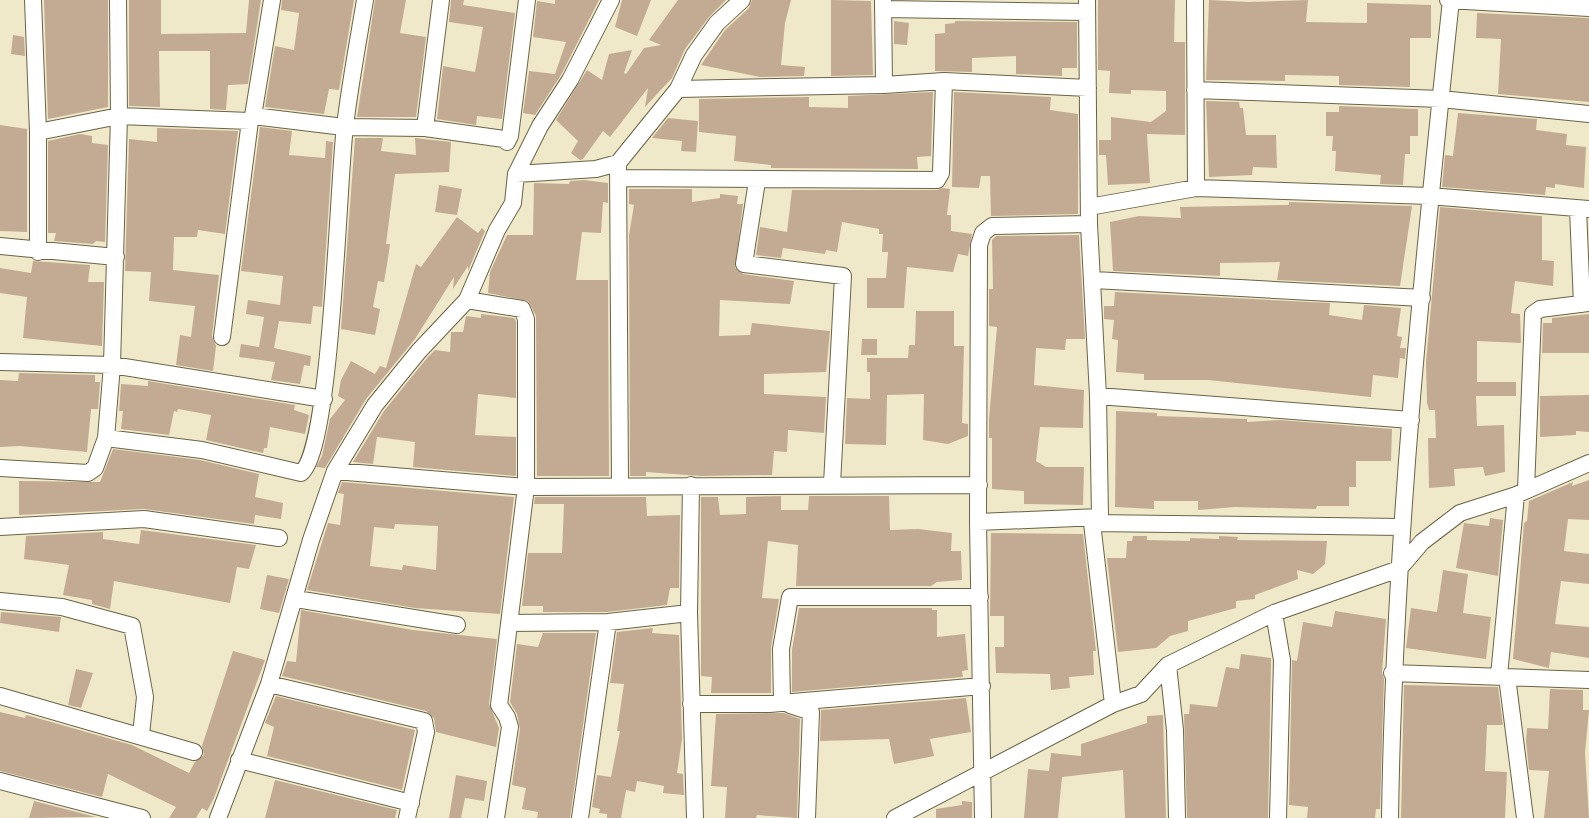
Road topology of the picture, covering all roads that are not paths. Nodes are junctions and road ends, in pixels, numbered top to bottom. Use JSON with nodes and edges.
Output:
{"nodes":[{"id":1,"x":33,"y":0,"type":"edge"},
{"id":2,"x":118,"y":0,"type":"edge"},
{"id":3,"x":272,"y":0,"type":"edge"},
{"id":4,"x":365,"y":0,"type":"edge"},
{"id":5,"x":441,"y":0,"type":"edge"},
{"id":6,"x":527,"y":0,"type":"edge"},
{"id":7,"x":611,"y":0,"type":"edge"},
{"id":8,"x":742,"y":0,"type":"edge"},
{"id":9,"x":1450,"y":0,"type":"edge"},
{"id":10,"x":1197,"y":2,"type":"edge"},
{"id":11,"x":1540,"y":2,"type":"edge"},
{"id":12,"x":883,"y":4,"type":"edge"},
{"id":13,"x":1087,"y":6,"type":"edge"},
{"id":14,"x":1589,"y":8,"type":"edge"},
{"id":15,"x":944,"y":81,"type":"junction"},
{"id":16,"x":884,"y":85,"type":"junction"},
{"id":17,"x":1088,"y":88,"type":"junction"},
{"id":18,"x":678,"y":89,"type":"junction"},
{"id":19,"x":1195,"y":90,"type":"junction"},
{"id":20,"x":1441,"y":99,"type":"junction"},
{"id":21,"x":1589,"y":114,"type":"edge"},
{"id":22,"x":119,"y":116,"type":"junction"},
{"id":23,"x":252,"y":118,"type":"junction"},
{"id":24,"x":344,"y":127,"type":"junction"},
{"id":25,"x":426,"y":128,"type":"junction"},
{"id":26,"x":38,"y":132,"type":"junction"},
{"id":27,"x":619,"y":170,"type":"junction"},
{"id":28,"x":516,"y":174,"type":"junction"},
{"id":29,"x":757,"y":181,"type":"junction"},
{"id":30,"x":1196,"y":188,"type":"junction"},
{"id":31,"x":1429,"y":196,"type":"junction"},
{"id":32,"x":1584,"y":209,"type":"edge"},
{"id":33,"x":1089,"y":216,"type":"junction"},
{"id":34,"x":0,"y":246,"type":"edge"},
{"id":35,"x":38,"y":252,"type":"junction"},
{"id":36,"x":116,"y":257,"type":"junction"},
{"id":37,"x":1094,"y":280,"type":"junction"},
{"id":38,"x":1422,"y":298,"type":"junction"},
{"id":39,"x":467,"y":300,"type":"junction"},
{"id":40,"x":1585,"y":304,"type":"edge"},
{"id":41,"x":222,"y":337,"type":"dead end"},
{"id":42,"x":0,"y":362,"type":"edge"},
{"id":43,"x":112,"y":364,"type":"junction"},
{"id":44,"x":1098,"y":396,"type":"junction"},
{"id":45,"x":324,"y":399,"type":"junction"},
{"id":46,"x":1411,"y":420,"type":"junction"},
{"id":47,"x":106,"y":438,"type":"junction"},
{"id":48,"x":1589,"y":463,"type":"edge"},
{"id":49,"x":0,"y":468,"type":"edge"},
{"id":50,"x":335,"y":471,"type":"junction"},
{"id":51,"x":832,"y":484,"type":"junction"},
{"id":52,"x":979,"y":485,"type":"junction"},
{"id":53,"x":691,"y":486,"type":"junction"},
{"id":54,"x":526,"y":487,"type":"junction"},
{"id":55,"x":620,"y":487,"type":"junction"},
{"id":56,"x":1521,"y":492,"type":"junction"},
{"id":57,"x":1096,"y":520,"type":"junction"},
{"id":58,"x":978,"y":522,"type":"junction"},
{"id":59,"x":1402,"y":526,"type":"junction"},
{"id":60,"x":0,"y":528,"type":"edge"},
{"id":61,"x":279,"y":538,"type":"dead end"},
{"id":62,"x":1399,"y":569,"type":"junction"},
{"id":63,"x":980,"y":597,"type":"junction"},
{"id":64,"x":296,"y":599,"type":"junction"},
{"id":65,"x":0,"y":600,"type":"edge"},
{"id":66,"x":689,"y":613,"type":"junction"},
{"id":67,"x":1274,"y":613,"type":"junction"},
{"id":68,"x":608,"y":622,"type":"junction"},
{"id":69,"x":509,"y":623,"type":"junction"},
{"id":70,"x":457,"y":624,"type":"dead end"},
{"id":71,"x":1168,"y":665,"type":"junction"},
{"id":72,"x":1392,"y":673,"type":"junction"},
{"id":73,"x":1503,"y":676,"type":"junction"},
{"id":74,"x":1589,"y":680,"type":"edge"},
{"id":75,"x":269,"y":684,"type":"junction"},
{"id":76,"x":982,"y":686,"type":"junction"},
{"id":77,"x":0,"y":696,"type":"edge"},
{"id":78,"x":782,"y":703,"type":"junction"},
{"id":79,"x":691,"y":704,"type":"junction"},
{"id":80,"x":1113,"y":704,"type":"junction"},
{"id":81,"x":141,"y":735,"type":"junction"},
{"id":82,"x":194,"y":752,"type":"dead end"},
{"id":83,"x":239,"y":760,"type":"junction"},
{"id":84,"x":982,"y":771,"type":"junction"},
{"id":85,"x":0,"y":780,"type":"edge"},
{"id":86,"x":409,"y":810,"type":"edge"},
{"id":87,"x":142,"y":818,"type":"edge"},
{"id":88,"x":218,"y":818,"type":"edge"},
{"id":89,"x":496,"y":818,"type":"edge"},
{"id":90,"x":580,"y":818,"type":"edge"},
{"id":91,"x":695,"y":818,"type":"edge"},
{"id":92,"x":807,"y":818,"type":"edge"},
{"id":93,"x":895,"y":818,"type":"edge"},
{"id":94,"x":983,"y":818,"type":"edge"},
{"id":95,"x":1177,"y":818,"type":"edge"},
{"id":96,"x":1278,"y":818,"type":"edge"},
{"id":97,"x":1390,"y":818,"type":"edge"},
{"id":98,"x":1525,"y":818,"type":"edge"}],
"edges":[{"from":1,"to":26,"type":"street"},
{"from":2,"to":22,"type":"street"},
{"from":3,"to":23,"type":"street"},
{"from":4,"to":24,"type":"street"},
{"from":5,"to":25,"type":"street"},
{"from":6,"to":25,"type":"street"},
{"from":7,"to":28,"type":"street"},
{"from":8,"to":18,"type":"street"},
{"from":9,"to":11,"type":"street"},
{"from":9,"to":20,"type":"street"},
{"from":10,"to":19,"type":"street"},
{"from":11,"to":14,"type":"street"},
{"from":12,"to":13,"type":"street"},
{"from":12,"to":16,"type":"street"},
{"from":13,"to":17,"type":"street"},
{"from":15,"to":16,"type":"street"},
{"from":15,"to":17,"type":"street"},
{"from":15,"to":29,"type":"street"},
{"from":16,"to":18,"type":"street"},
{"from":17,"to":33,"type":"street"},
{"from":18,"to":27,"type":"street"},
{"from":19,"to":20,"type":"street"},
{"from":19,"to":30,"type":"street"},
{"from":20,"to":21,"type":"street"},
{"from":20,"to":31,"type":"street"},
{"from":22,"to":23,"type":"street"},
{"from":22,"to":26,"type":"street"},
{"from":22,"to":36,"type":"street"},
{"from":23,"to":24,"type":"street"},
{"from":23,"to":41,"type":"street"},
{"from":24,"to":25,"type":"street"},
{"from":24,"to":45,"type":"street"},
{"from":26,"to":35,"type":"street"},
{"from":27,"to":28,"type":"street"},
{"from":27,"to":29,"type":"street"},
{"from":27,"to":55,"type":"street"},
{"from":28,"to":39,"type":"street"},
{"from":29,"to":51,"type":"street"},
{"from":30,"to":31,"type":"street"},
{"from":30,"to":33,"type":"street"},
{"from":31,"to":32,"type":"street"},
{"from":31,"to":38,"type":"street"},
{"from":32,"to":40,"type":"street"},
{"from":33,"to":37,"type":"street"},
{"from":33,"to":52,"type":"street"},
{"from":34,"to":35,"type":"street"},
{"from":35,"to":36,"type":"street"},
{"from":36,"to":43,"type":"street"},
{"from":37,"to":38,"type":"street"},
{"from":37,"to":44,"type":"street"},
{"from":38,"to":46,"type":"street"},
{"from":39,"to":50,"type":"street"},
{"from":39,"to":54,"type":"street"},
{"from":40,"to":56,"type":"street"},
{"from":42,"to":43,"type":"street"},
{"from":43,"to":45,"type":"street"},
{"from":43,"to":47,"type":"street"},
{"from":44,"to":46,"type":"street"},
{"from":44,"to":57,"type":"street"},
{"from":45,"to":47,"type":"street"},
{"from":46,"to":59,"type":"street"},
{"from":47,"to":49,"type":"street"},
{"from":48,"to":56,"type":"street"},
{"from":50,"to":54,"type":"street"},
{"from":50,"to":64,"type":"street"},
{"from":51,"to":52,"type":"street"},
{"from":51,"to":53,"type":"street"},
{"from":52,"to":58,"type":"street"},
{"from":53,"to":55,"type":"street"},
{"from":53,"to":66,"type":"street"},
{"from":54,"to":55,"type":"street"},
{"from":54,"to":69,"type":"street"},
{"from":56,"to":62,"type":"street"},
{"from":56,"to":73,"type":"street"},
{"from":57,"to":58,"type":"street"},
{"from":57,"to":59,"type":"street"},
{"from":57,"to":80,"type":"street"},
{"from":58,"to":63,"type":"street"},
{"from":59,"to":62,"type":"street"},
{"from":60,"to":61,"type":"street"},
{"from":62,"to":67,"type":"street"},
{"from":62,"to":72,"type":"street"},
{"from":63,"to":76,"type":"street"},
{"from":63,"to":78,"type":"street"},
{"from":64,"to":70,"type":"street"},
{"from":64,"to":75,"type":"street"},
{"from":65,"to":81,"type":"street"},
{"from":66,"to":68,"type":"street"},
{"from":66,"to":79,"type":"street"},
{"from":67,"to":71,"type":"street"},
{"from":67,"to":96,"type":"street"},
{"from":68,"to":69,"type":"street"},
{"from":68,"to":90,"type":"street"},
{"from":69,"to":89,"type":"street"},
{"from":71,"to":80,"type":"street"},
{"from":71,"to":95,"type":"street"},
{"from":72,"to":73,"type":"street"},
{"from":72,"to":97,"type":"street"},
{"from":73,"to":74,"type":"street"},
{"from":73,"to":98,"type":"street"},
{"from":75,"to":83,"type":"street"},
{"from":75,"to":86,"type":"street"},
{"from":76,"to":78,"type":"street"},
{"from":76,"to":84,"type":"street"},
{"from":77,"to":81,"type":"street"},
{"from":78,"to":79,"type":"street"},
{"from":78,"to":92,"type":"street"},
{"from":79,"to":91,"type":"street"},
{"from":80,"to":84,"type":"street"},
{"from":81,"to":82,"type":"street"},
{"from":83,"to":86,"type":"street"},
{"from":83,"to":88,"type":"street"},
{"from":84,"to":93,"type":"street"},
{"from":84,"to":94,"type":"street"},
{"from":85,"to":87,"type":"street"}]}
